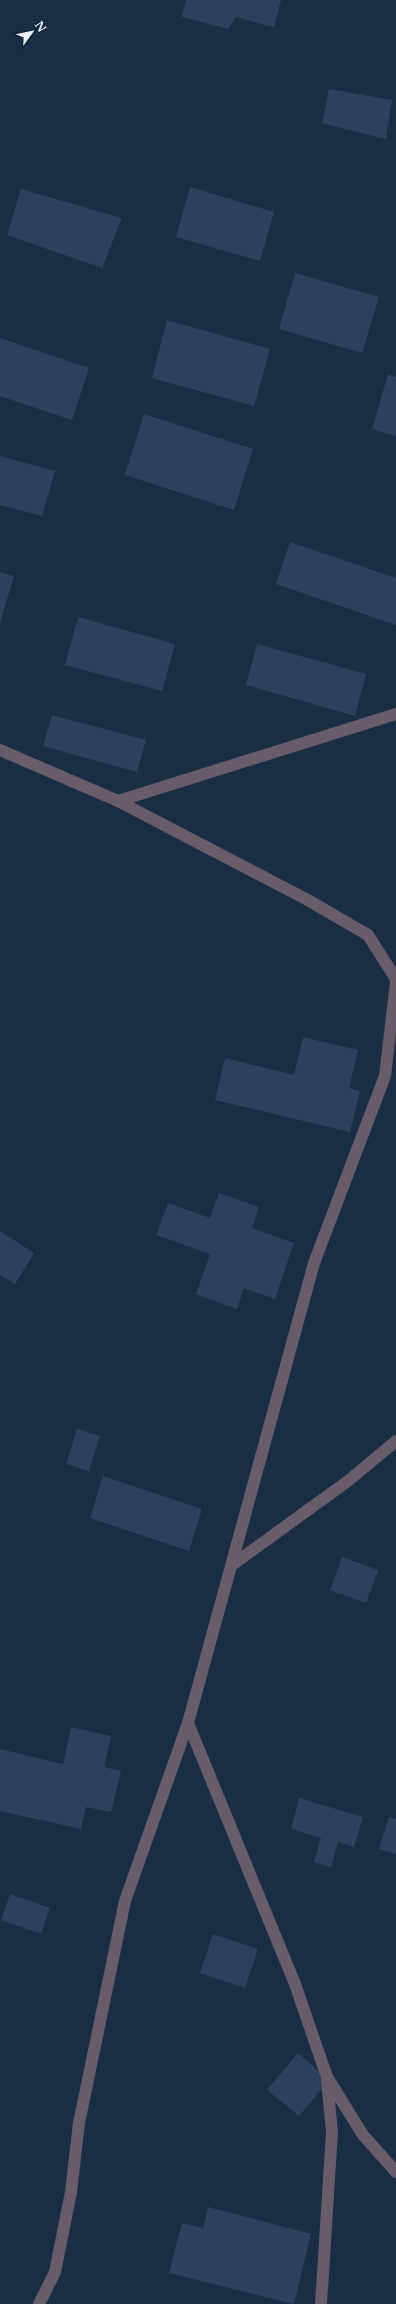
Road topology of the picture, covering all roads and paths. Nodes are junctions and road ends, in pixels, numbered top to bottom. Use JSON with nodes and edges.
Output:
{"nodes":[{"id":1,"x":396,"y":714,"type":"edge"},
{"id":2,"x":0,"y":750,"type":"edge"},
{"id":3,"x":118,"y":801,"type":"junction"},
{"id":4,"x":396,"y":979,"type":"edge"},
{"id":5,"x":396,"y":982,"type":"edge"},
{"id":6,"x":396,"y":1441,"type":"edge"},
{"id":7,"x":232,"y":1565,"type":"junction"},
{"id":8,"x":188,"y":1723,"type":"junction"},
{"id":9,"x":327,"y":2077,"type":"junction"},
{"id":10,"x":396,"y":2172,"type":"edge"},
{"id":11,"x":39,"y":2304,"type":"edge"},
{"id":12,"x":321,"y":2304,"type":"edge"}],
"edges":[{"from":1,"to":3,"type":"lane"},
{"from":2,"to":3,"type":"lane"},
{"from":3,"to":4,"type":"lane"},
{"from":5,"to":7,"type":"lane"},
{"from":6,"to":7,"type":"lane"},
{"from":7,"to":8,"type":"lane"},
{"from":8,"to":9,"type":"lane"},
{"from":8,"to":11,"type":"lane"},
{"from":9,"to":10,"type":"lane"},
{"from":9,"to":12,"type":"lane"}]}
